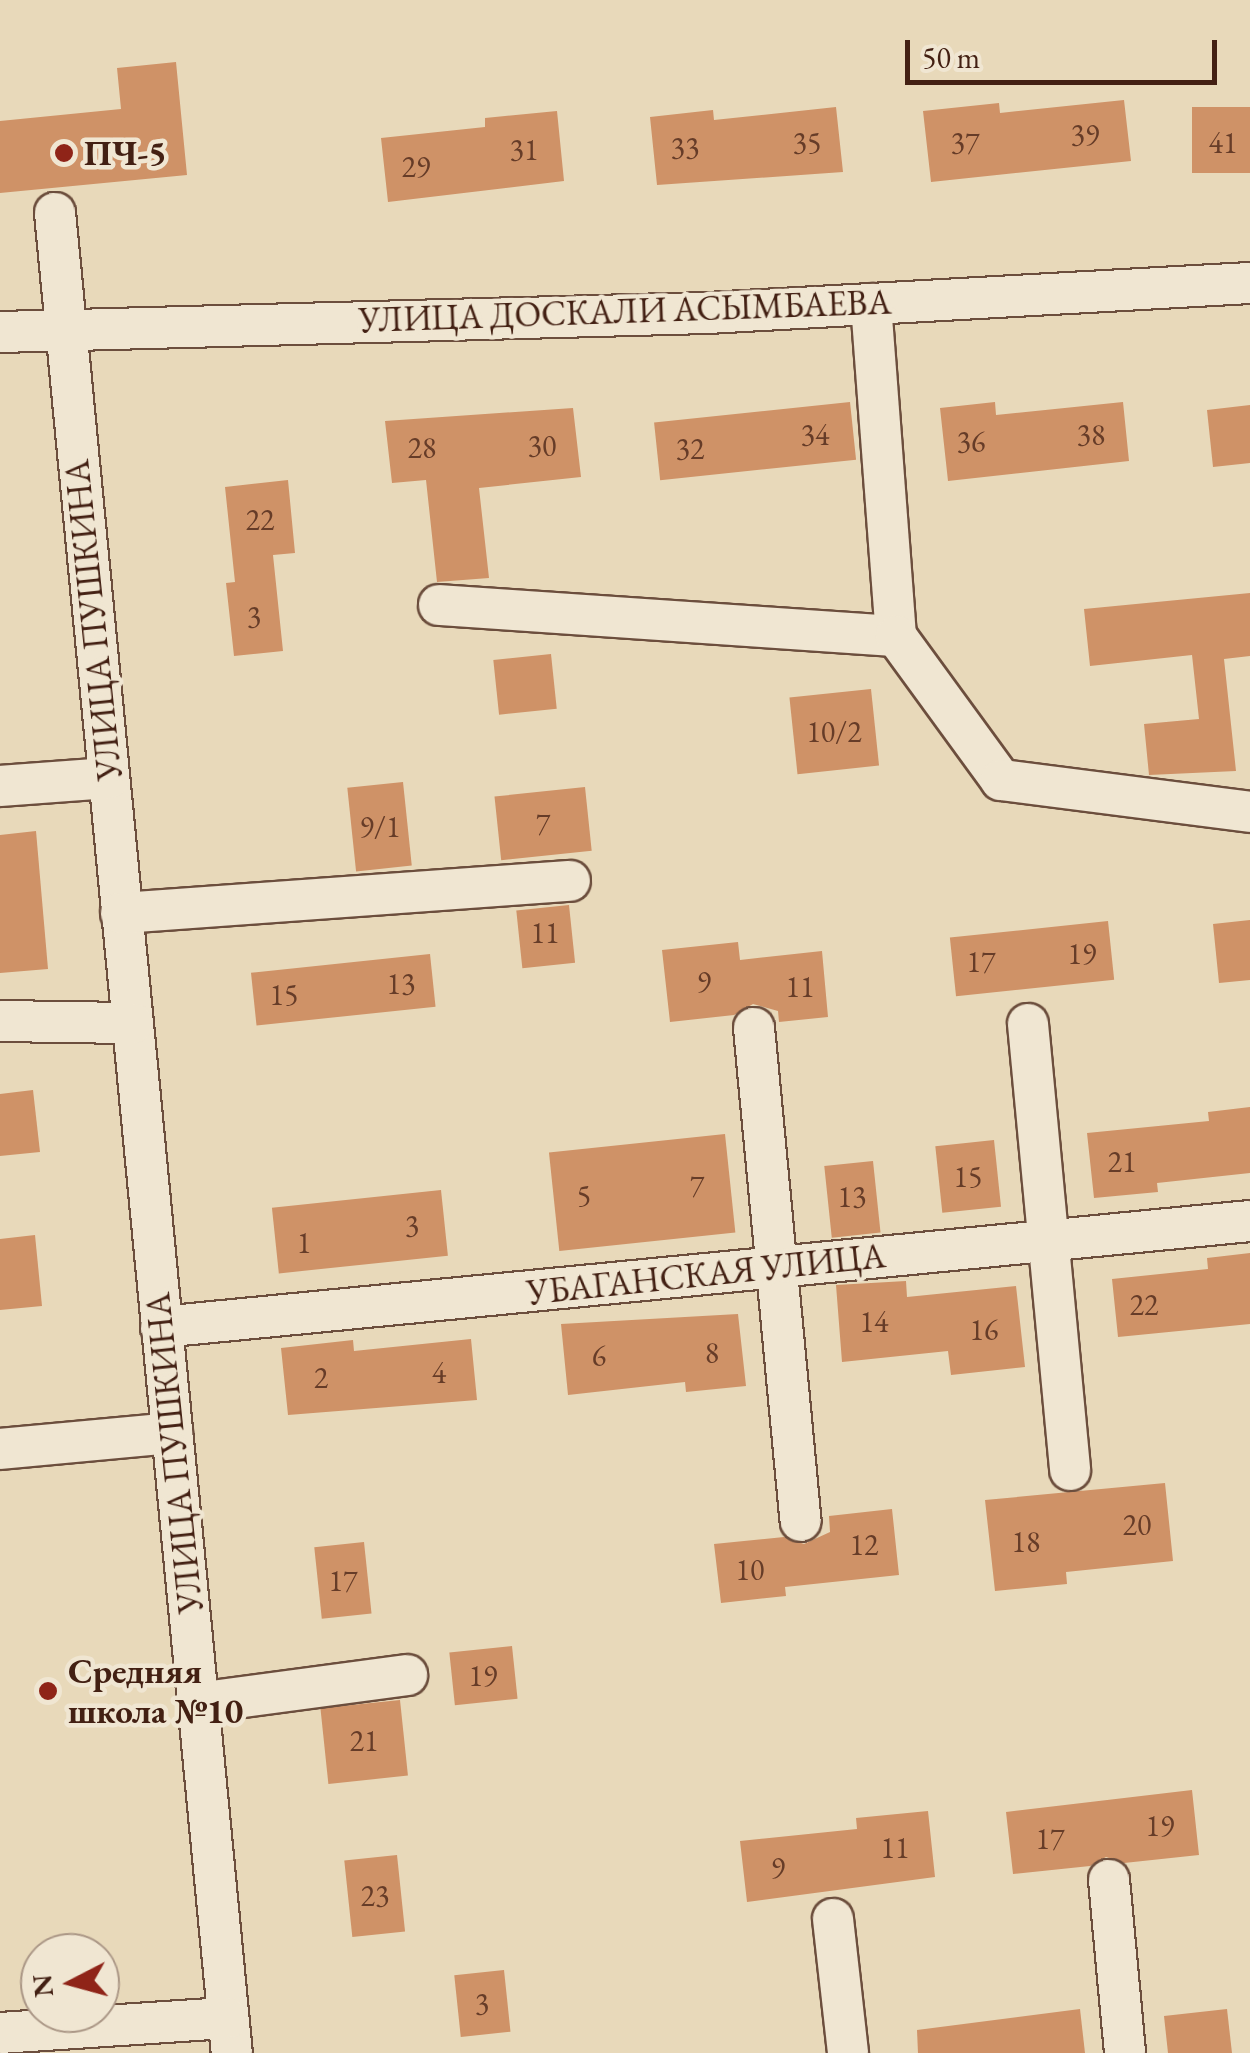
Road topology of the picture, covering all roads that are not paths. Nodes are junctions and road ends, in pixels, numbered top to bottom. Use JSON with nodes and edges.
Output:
{"nodes":[{"id":1,"x":55,"y":213,"type":"dead end"},
{"id":2,"x":1250,"y":283,"type":"edge"},
{"id":3,"x":871,"y":304,"type":"junction"},
{"id":4,"x":64,"y":326,"type":"junction"},
{"id":5,"x":0,"y":332,"type":"edge"},
{"id":6,"x":440,"y":604,"type":"dead end"},
{"id":7,"x":896,"y":636,"type":"junction"},
{"id":8,"x":108,"y":778,"type":"junction"},
{"id":9,"x":0,"y":786,"type":"edge"},
{"id":10,"x":1250,"y":812,"type":"edge"},
{"id":11,"x":570,"y":881,"type":"dead end"},
{"id":12,"x":122,"y":913,"type":"junction"},
{"id":13,"x":0,"y":1021,"type":"edge"},
{"id":14,"x":132,"y":1023,"type":"junction"},
{"id":15,"x":1028,"y":1024,"type":"dead end"},
{"id":16,"x":754,"y":1028,"type":"dead end"},
{"id":17,"x":1250,"y":1221,"type":"edge"},
{"id":18,"x":1048,"y":1241,"type":"junction"},
{"id":19,"x":777,"y":1267,"type":"junction"},
{"id":20,"x":161,"y":1327,"type":"junction"},
{"id":21,"x":172,"y":1432,"type":"junction"},
{"id":22,"x":0,"y":1448,"type":"edge"},
{"id":23,"x":1070,"y":1470,"type":"dead end"},
{"id":24,"x":800,"y":1521,"type":"dead end"},
{"id":25,"x":407,"y":1675,"type":"dead end"},
{"id":26,"x":198,"y":1702,"type":"junction"},
{"id":27,"x":1109,"y":1880,"type":"dead end"},
{"id":28,"x":832,"y":1918,"type":"dead end"},
{"id":29,"x":0,"y":2033,"type":"edge"},
{"id":30,"x":230,"y":2036,"type":"edge"},
{"id":31,"x":848,"y":2053,"type":"edge"},
{"id":32,"x":1125,"y":2053,"type":"edge"}],
"edges":[{"from":1,"to":4,"type":"street","name":"УЛИЦА ПУШКИНА"},
{"from":2,"to":3,"type":"street","name":"УЛИЦА ДОСКАЛИ АСЫМБАЕВА"},
{"from":3,"to":4,"type":"street","name":"УЛИЦА ДОСКАЛИ АСЫМБАЕВА"},
{"from":3,"to":7,"type":"street"},
{"from":4,"to":5,"type":"street","name":"УЛИЦА ДОСКАЛИ АСЫМБАЕВА"},
{"from":4,"to":8,"type":"street","name":"УЛИЦА ПУШКИНА"},
{"from":6,"to":7,"type":"street"},
{"from":7,"to":10,"type":"street"},
{"from":8,"to":9,"type":"street"},
{"from":8,"to":12,"type":"street","name":"УЛИЦА ПУШКИНА"},
{"from":11,"to":12,"type":"street"},
{"from":12,"to":14,"type":"street","name":"УЛИЦА ПУШКИНА"},
{"from":13,"to":14,"type":"street"},
{"from":14,"to":20,"type":"street","name":"УЛИЦА ПУШКИНА"},
{"from":15,"to":18,"type":"street"},
{"from":16,"to":19,"type":"street"},
{"from":17,"to":18,"type":"street","name":"УБАГАНСКАЯ УЛИЦА"},
{"from":18,"to":19,"type":"street","name":"УБАГАНСКАЯ УЛИЦА"},
{"from":18,"to":23,"type":"street"},
{"from":19,"to":20,"type":"street","name":"УБАГАНСКАЯ УЛИЦА"},
{"from":19,"to":24,"type":"street"},
{"from":20,"to":21,"type":"street","name":"УЛИЦА ПУШКИНА"},
{"from":21,"to":22,"type":"street"},
{"from":21,"to":26,"type":"street","name":"УЛИЦА ПУШКИНА"},
{"from":25,"to":26,"type":"street"},
{"from":26,"to":30,"type":"street","name":"УЛИЦА ПУШКИНА"},
{"from":27,"to":32,"type":"street"},
{"from":28,"to":31,"type":"street"},
{"from":29,"to":30,"type":"street"}]}
